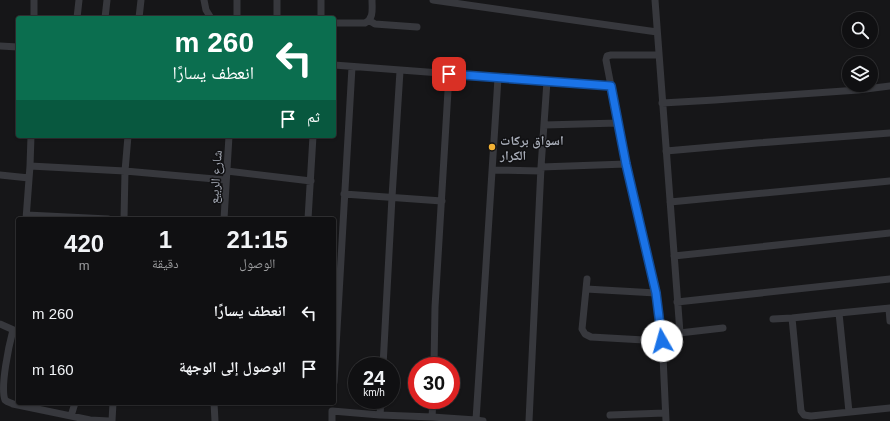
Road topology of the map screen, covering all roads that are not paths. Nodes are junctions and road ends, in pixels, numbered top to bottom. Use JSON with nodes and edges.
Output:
{"nodes":[{"id":1,"x":34,"y":0,"type":"edge"},
{"id":2,"x":79,"y":0,"type":"edge"},
{"id":3,"x":107,"y":0,"type":"edge"},
{"id":4,"x":141,"y":0,"type":"edge"},
{"id":5,"x":204,"y":0,"type":"edge"},
{"id":6,"x":237,"y":0,"type":"edge"},
{"id":7,"x":277,"y":0,"type":"edge"},
{"id":8,"x":321,"y":0,"type":"edge"},
{"id":9,"x":372,"y":0,"type":"edge"},
{"id":10,"x":433,"y":0,"type":"edge"},
{"id":11,"x":655,"y":0,"type":"edge"},
{"id":12,"x":34,"y":16,"type":"edge"},
{"id":13,"x":77,"y":16,"type":"edge"},
{"id":14,"x":105,"y":16,"type":"edge"},
{"id":15,"x":139,"y":16,"type":"edge"},
{"id":16,"x":210,"y":16,"type":"edge"},
{"id":17,"x":236,"y":16,"type":"edge"},
{"id":18,"x":277,"y":16,"type":"edge"},
{"id":19,"x":321,"y":16,"type":"edge"},
{"id":20,"x":370,"y":21,"type":"junction"},
{"id":21,"x":336,"y":23,"type":"edge"},
{"id":22,"x":417,"y":27,"type":"dead end"},
{"id":23,"x":657,"y":32,"type":"junction"},
{"id":24,"x":0,"y":46,"type":"edge"},
{"id":25,"x":16,"y":47,"type":"edge"},
{"id":26,"x":659,"y":55,"type":"junction"},
{"id":27,"x":336,"y":65,"type":"edge"},
{"id":28,"x":352,"y":67,"type":"junction"},
{"id":29,"x":400,"y":71,"type":"junction"},
{"id":30,"x":449,"y":74,"type":"junction"},
{"id":31,"x":498,"y":78,"type":"junction"},
{"id":32,"x":547,"y":81,"type":"junction"},
{"id":33,"x":611,"y":86,"type":"junction"},
{"id":34,"x":890,"y":86,"type":"edge"},
{"id":35,"x":662,"y":103,"type":"junction"},
{"id":36,"x":618,"y":123,"type":"junction"},
{"id":37,"x":544,"y":125,"type":"junction"},
{"id":38,"x":890,"y":133,"type":"edge"},
{"id":39,"x":31,"y":138,"type":"edge"},
{"id":40,"x":128,"y":138,"type":"edge"},
{"id":41,"x":229,"y":138,"type":"edge"},
{"id":42,"x":313,"y":138,"type":"edge"},
{"id":43,"x":666,"y":151,"type":"junction"},
{"id":44,"x":626,"y":164,"type":"junction"},
{"id":45,"x":30,"y":166,"type":"junction"},
{"id":46,"x":541,"y":169,"type":"junction"},
{"id":47,"x":492,"y":170,"type":"junction"},
{"id":48,"x":125,"y":171,"type":"junction"},
{"id":49,"x":227,"y":171,"type":"junction"},
{"id":50,"x":0,"y":175,"type":"edge"},
{"id":51,"x":29,"y":178,"type":"junction"},
{"id":52,"x":226,"y":180,"type":"junction"},
{"id":53,"x":311,"y":181,"type":"junction"},
{"id":54,"x":890,"y":181,"type":"edge"},
{"id":55,"x":344,"y":194,"type":"junction"},
{"id":56,"x":392,"y":197,"type":"junction"},
{"id":57,"x":442,"y":201,"type":"junction"},
{"id":58,"x":670,"y":202,"type":"junction"},
{"id":59,"x":26,"y":217,"type":"edge"},
{"id":60,"x":124,"y":217,"type":"edge"},
{"id":61,"x":224,"y":217,"type":"edge"},
{"id":62,"x":308,"y":217,"type":"edge"},
{"id":63,"x":890,"y":233,"type":"edge"},
{"id":64,"x":674,"y":256,"type":"junction"},
{"id":65,"x":587,"y":278,"type":"dead end"},
{"id":66,"x":890,"y":279,"type":"edge"},
{"id":67,"x":586,"y":290,"type":"junction"},
{"id":68,"x":656,"y":293,"type":"junction"},
{"id":69,"x":677,"y":302,"type":"junction"},
{"id":70,"x":336,"y":307,"type":"edge"},
{"id":71,"x":890,"y":308,"type":"edge"},
{"id":72,"x":839,"y":313,"type":"junction"},
{"id":73,"x":792,"y":318,"type":"junction"},
{"id":74,"x":773,"y":319,"type":"dead end"},
{"id":75,"x":890,"y":321,"type":"edge"},
{"id":76,"x":0,"y":324,"type":"edge"},
{"id":77,"x":723,"y":328,"type":"dead end"},
{"id":78,"x":16,"y":331,"type":"edge"},
{"id":79,"x":680,"y":333,"type":"junction"},
{"id":80,"x":662,"y":338,"type":"junction"},
{"id":81,"x":383,"y":357,"type":"edge"},
{"id":82,"x":434,"y":357,"type":"edge"},
{"id":83,"x":1,"y":376,"type":"edge"},
{"id":84,"x":1,"y":394,"type":"edge"},
{"id":85,"x":16,"y":404,"type":"edge"},
{"id":86,"x":25,"y":405,"type":"edge"},
{"id":87,"x":74,"y":405,"type":"edge"},
{"id":88,"x":113,"y":405,"type":"edge"},
{"id":89,"x":214,"y":405,"type":"edge"},
{"id":90,"x":333,"y":405,"type":"edge"},
{"id":91,"x":37,"y":406,"type":"edge"},
{"id":92,"x":890,"y":408,"type":"edge"},
{"id":93,"x":380,"y":409,"type":"edge"},
{"id":94,"x":432,"y":409,"type":"edge"},
{"id":95,"x":332,"y":411,"type":"junction"},
{"id":96,"x":849,"y":412,"type":"junction"},
{"id":97,"x":665,"y":413,"type":"junction"},
{"id":98,"x":380,"y":415,"type":"junction"},
{"id":99,"x":610,"y":415,"type":"dead end"},
{"id":100,"x":71,"y":416,"type":"junction"},
{"id":101,"x":432,"y":417,"type":"junction"},
{"id":102,"x":479,"y":420,"type":"edge"},
{"id":103,"x":111,"y":421,"type":"edge"},
{"id":104,"x":215,"y":421,"type":"edge"},
{"id":105,"x":332,"y":421,"type":"edge"},
{"id":106,"x":529,"y":421,"type":"edge"},
{"id":107,"x":666,"y":421,"type":"edge"}],
"edges":[{"from":1,"to":12,"type":"street"},
{"from":2,"to":13,"type":"street"},
{"from":3,"to":14,"type":"street"},
{"from":4,"to":15,"type":"street"},
{"from":5,"to":16,"type":"street"},
{"from":6,"to":17,"type":"street"},
{"from":7,"to":18,"type":"street"},
{"from":8,"to":19,"type":"street"},
{"from":9,"to":20,"type":"street"},
{"from":10,"to":23,"type":"street"},
{"from":11,"to":23,"type":"street"},
{"from":20,"to":21,"type":"street"},
{"from":20,"to":22,"type":"street"},
{"from":23,"to":26,"type":"street"},
{"from":24,"to":25,"type":"street"},
{"from":26,"to":33,"type":"street"},
{"from":26,"to":35,"type":"street"},
{"from":27,"to":28,"type":"street"},
{"from":28,"to":29,"type":"street"},
{"from":28,"to":55,"type":"street"},
{"from":29,"to":30,"type":"street"},
{"from":29,"to":56,"type":"street"},
{"from":30,"to":31,"type":"street"},
{"from":30,"to":57,"type":"street"},
{"from":31,"to":32,"type":"street"},
{"from":31,"to":47,"type":"street"},
{"from":32,"to":33,"type":"street"},
{"from":32,"to":37,"type":"street"},
{"from":33,"to":36,"type":"street"},
{"from":34,"to":35,"type":"street"},
{"from":35,"to":43,"type":"street"},
{"from":36,"to":37,"type":"street"},
{"from":36,"to":44,"type":"street"},
{"from":37,"to":46,"type":"street"},
{"from":38,"to":43,"type":"street"},
{"from":39,"to":45,"type":"street"},
{"from":40,"to":48,"type":"street"},
{"from":41,"to":49,"type":"street","name":"شارع الربيع"},
{"from":42,"to":53,"type":"street"},
{"from":43,"to":58,"type":"street"},
{"from":44,"to":46,"type":"street"},
{"from":44,"to":68,"type":"street"},
{"from":45,"to":48,"type":"street"},
{"from":45,"to":51,"type":"street"},
{"from":46,"to":47,"type":"street"},
{"from":46,"to":106,"type":"street"},
{"from":47,"to":102,"type":"street"},
{"from":48,"to":52,"type":"street"},
{"from":48,"to":60,"type":"street"},
{"from":49,"to":52,"type":"street","name":"شارع الربيع"},
{"from":49,"to":53,"type":"street"},
{"from":50,"to":51,"type":"street"},
{"from":51,"to":59,"type":"street"},
{"from":52,"to":61,"type":"street","name":"شارع الربيع"},
{"from":53,"to":62,"type":"street"},
{"from":54,"to":58,"type":"street"},
{"from":55,"to":56,"type":"street"},
{"from":55,"to":70,"type":"street"},
{"from":56,"to":57,"type":"street"},
{"from":56,"to":81,"type":"street"},
{"from":57,"to":82,"type":"street"},
{"from":58,"to":64,"type":"street"},
{"from":63,"to":64,"type":"street"},
{"from":64,"to":69,"type":"street"},
{"from":65,"to":67,"type":"street"},
{"from":66,"to":69,"type":"street"},
{"from":67,"to":68,"type":"street"},
{"from":67,"to":80,"type":"street"},
{"from":68,"to":80,"type":"street"},
{"from":69,"to":79,"type":"street"},
{"from":71,"to":72,"type":"street"},
{"from":71,"to":75,"type":"street"},
{"from":72,"to":73,"type":"street"},
{"from":72,"to":96,"type":"street"},
{"from":73,"to":74,"type":"street"},
{"from":73,"to":96,"type":"street"},
{"from":76,"to":78,"type":"street"},
{"from":77,"to":79,"type":"street"},
{"from":78,"to":83,"type":"street"},
{"from":79,"to":80,"type":"street"},
{"from":80,"to":97,"type":"street"},
{"from":83,"to":84,"type":"street"},
{"from":84,"to":85,"type":"street"},
{"from":86,"to":91,"type":"street"},
{"from":87,"to":100,"type":"street"},
{"from":88,"to":103,"type":"street"},
{"from":89,"to":104,"type":"street"},
{"from":90,"to":95,"type":"street"},
{"from":91,"to":100,"type":"street"},
{"from":92,"to":96,"type":"street"},
{"from":93,"to":98,"type":"street"},
{"from":94,"to":101,"type":"street"},
{"from":95,"to":98,"type":"street"},
{"from":95,"to":105,"type":"street"},
{"from":97,"to":99,"type":"street"},
{"from":97,"to":107,"type":"street"},
{"from":98,"to":101,"type":"street"},
{"from":100,"to":103,"type":"street"},
{"from":101,"to":102,"type":"street"}]}
